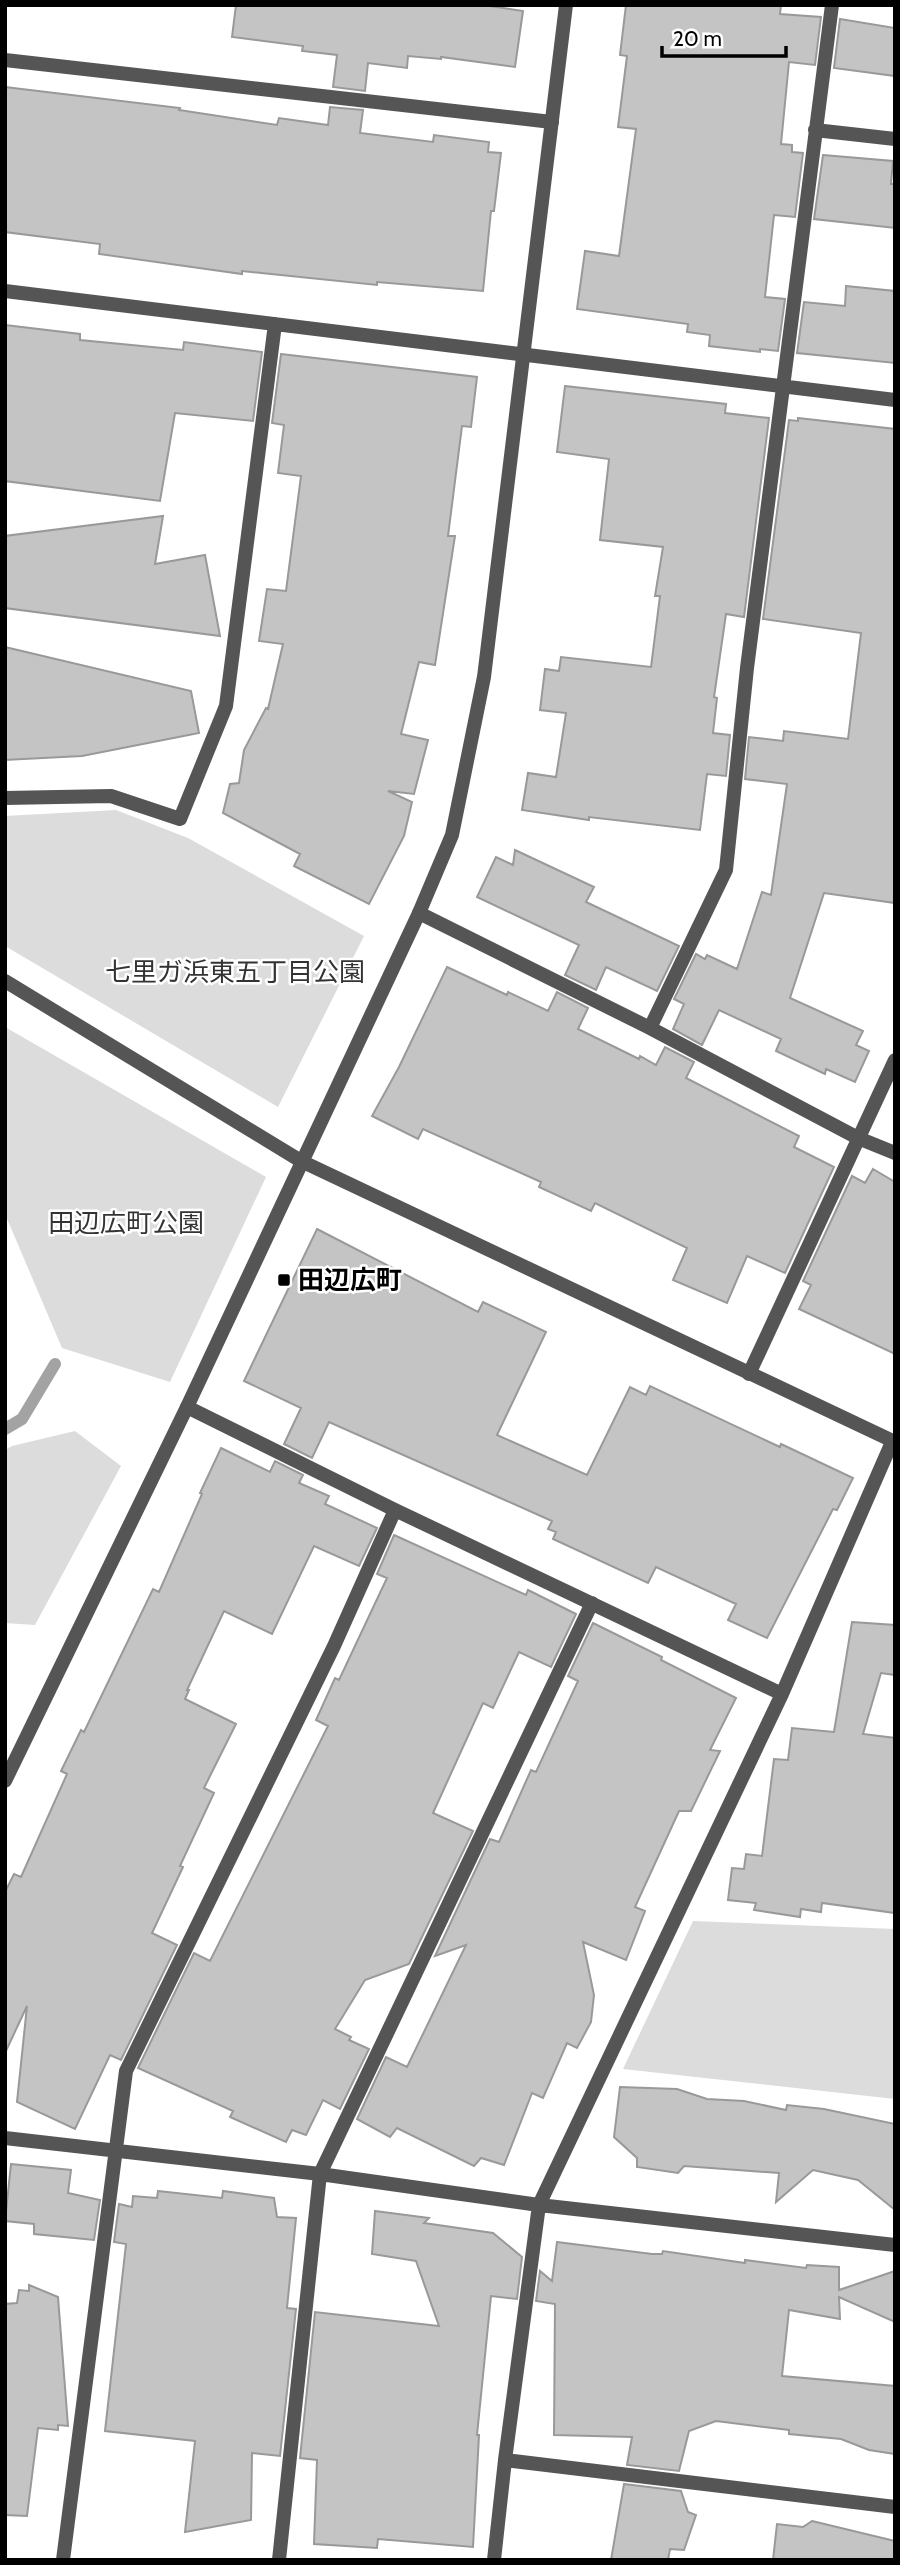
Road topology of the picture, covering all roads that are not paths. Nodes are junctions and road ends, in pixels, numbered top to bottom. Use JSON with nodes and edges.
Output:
{"nodes":[{"id":1,"x":566,"y":5,"type":"edge"},
{"id":2,"x":832,"y":5,"type":"edge"},
{"id":3,"x":5,"y":60,"type":"edge"},
{"id":4,"x":552,"y":122,"type":"junction"},
{"id":5,"x":815,"y":130,"type":"junction"},
{"id":6,"x":895,"y":139,"type":"edge"},
{"id":7,"x":5,"y":291,"type":"edge"},
{"id":8,"x":275,"y":324,"type":"junction"},
{"id":9,"x":524,"y":354,"type":"junction"},
{"id":10,"x":783,"y":386,"type":"junction"},
{"id":11,"x":895,"y":400,"type":"edge"},
{"id":12,"x":5,"y":797,"type":"edge"},
{"id":13,"x":419,"y":913,"type":"junction"},
{"id":14,"x":5,"y":981,"type":"edge"},
{"id":15,"x":650,"y":1028,"type":"junction"},
{"id":16,"x":895,"y":1060,"type":"edge"},
{"id":17,"x":858,"y":1138,"type":"junction"},
{"id":18,"x":895,"y":1153,"type":"edge"},
{"id":19,"x":302,"y":1161,"type":"junction"},
{"id":20,"x":749,"y":1374,"type":"junction"},
{"id":21,"x":187,"y":1407,"type":"junction"},
{"id":22,"x":894,"y":1442,"type":"edge"},
{"id":23,"x":395,"y":1510,"type":"junction"},
{"id":24,"x":592,"y":1603,"type":"junction"},
{"id":25,"x":782,"y":1694,"type":"junction"},
{"id":26,"x":5,"y":1781,"type":"edge"},
{"id":27,"x":5,"y":2138,"type":"edge"},
{"id":28,"x":114,"y":2151,"type":"junction"},
{"id":29,"x":320,"y":2174,"type":"junction"},
{"id":30,"x":538,"y":2205,"type":"junction"},
{"id":31,"x":895,"y":2245,"type":"edge"},
{"id":32,"x":505,"y":2460,"type":"junction"},
{"id":33,"x":895,"y":2507,"type":"edge"},
{"id":34,"x":63,"y":2560,"type":"edge"},
{"id":35,"x":279,"y":2560,"type":"edge"},
{"id":36,"x":494,"y":2560,"type":"edge"}],
"edges":[{"from":1,"to":4,"type":"street"},
{"from":2,"to":5,"type":"street"},
{"from":3,"to":4,"type":"street"},
{"from":4,"to":9,"type":"street"},
{"from":5,"to":6,"type":"street"},
{"from":5,"to":10,"type":"street"},
{"from":7,"to":8,"type":"street"},
{"from":8,"to":9,"type":"street"},
{"from":8,"to":12,"type":"street"},
{"from":9,"to":10,"type":"street"},
{"from":9,"to":13,"type":"street"},
{"from":10,"to":11,"type":"street"},
{"from":10,"to":15,"type":"street"},
{"from":13,"to":15,"type":"street"},
{"from":13,"to":19,"type":"street"},
{"from":14,"to":19,"type":"street"},
{"from":15,"to":17,"type":"street"},
{"from":16,"to":17,"type":"street"},
{"from":17,"to":18,"type":"street"},
{"from":17,"to":20,"type":"street"},
{"from":19,"to":20,"type":"street"},
{"from":19,"to":21,"type":"street"},
{"from":20,"to":22,"type":"street"},
{"from":21,"to":23,"type":"street"},
{"from":21,"to":26,"type":"street"},
{"from":22,"to":25,"type":"street"},
{"from":23,"to":24,"type":"street"},
{"from":23,"to":28,"type":"street"},
{"from":24,"to":25,"type":"street"},
{"from":24,"to":29,"type":"street"},
{"from":25,"to":30,"type":"street"},
{"from":27,"to":28,"type":"street"},
{"from":28,"to":29,"type":"street"},
{"from":28,"to":34,"type":"street"},
{"from":29,"to":30,"type":"street"},
{"from":29,"to":35,"type":"street"},
{"from":30,"to":31,"type":"street"},
{"from":30,"to":32,"type":"street"},
{"from":32,"to":33,"type":"street"},
{"from":32,"to":36,"type":"street"}]}
